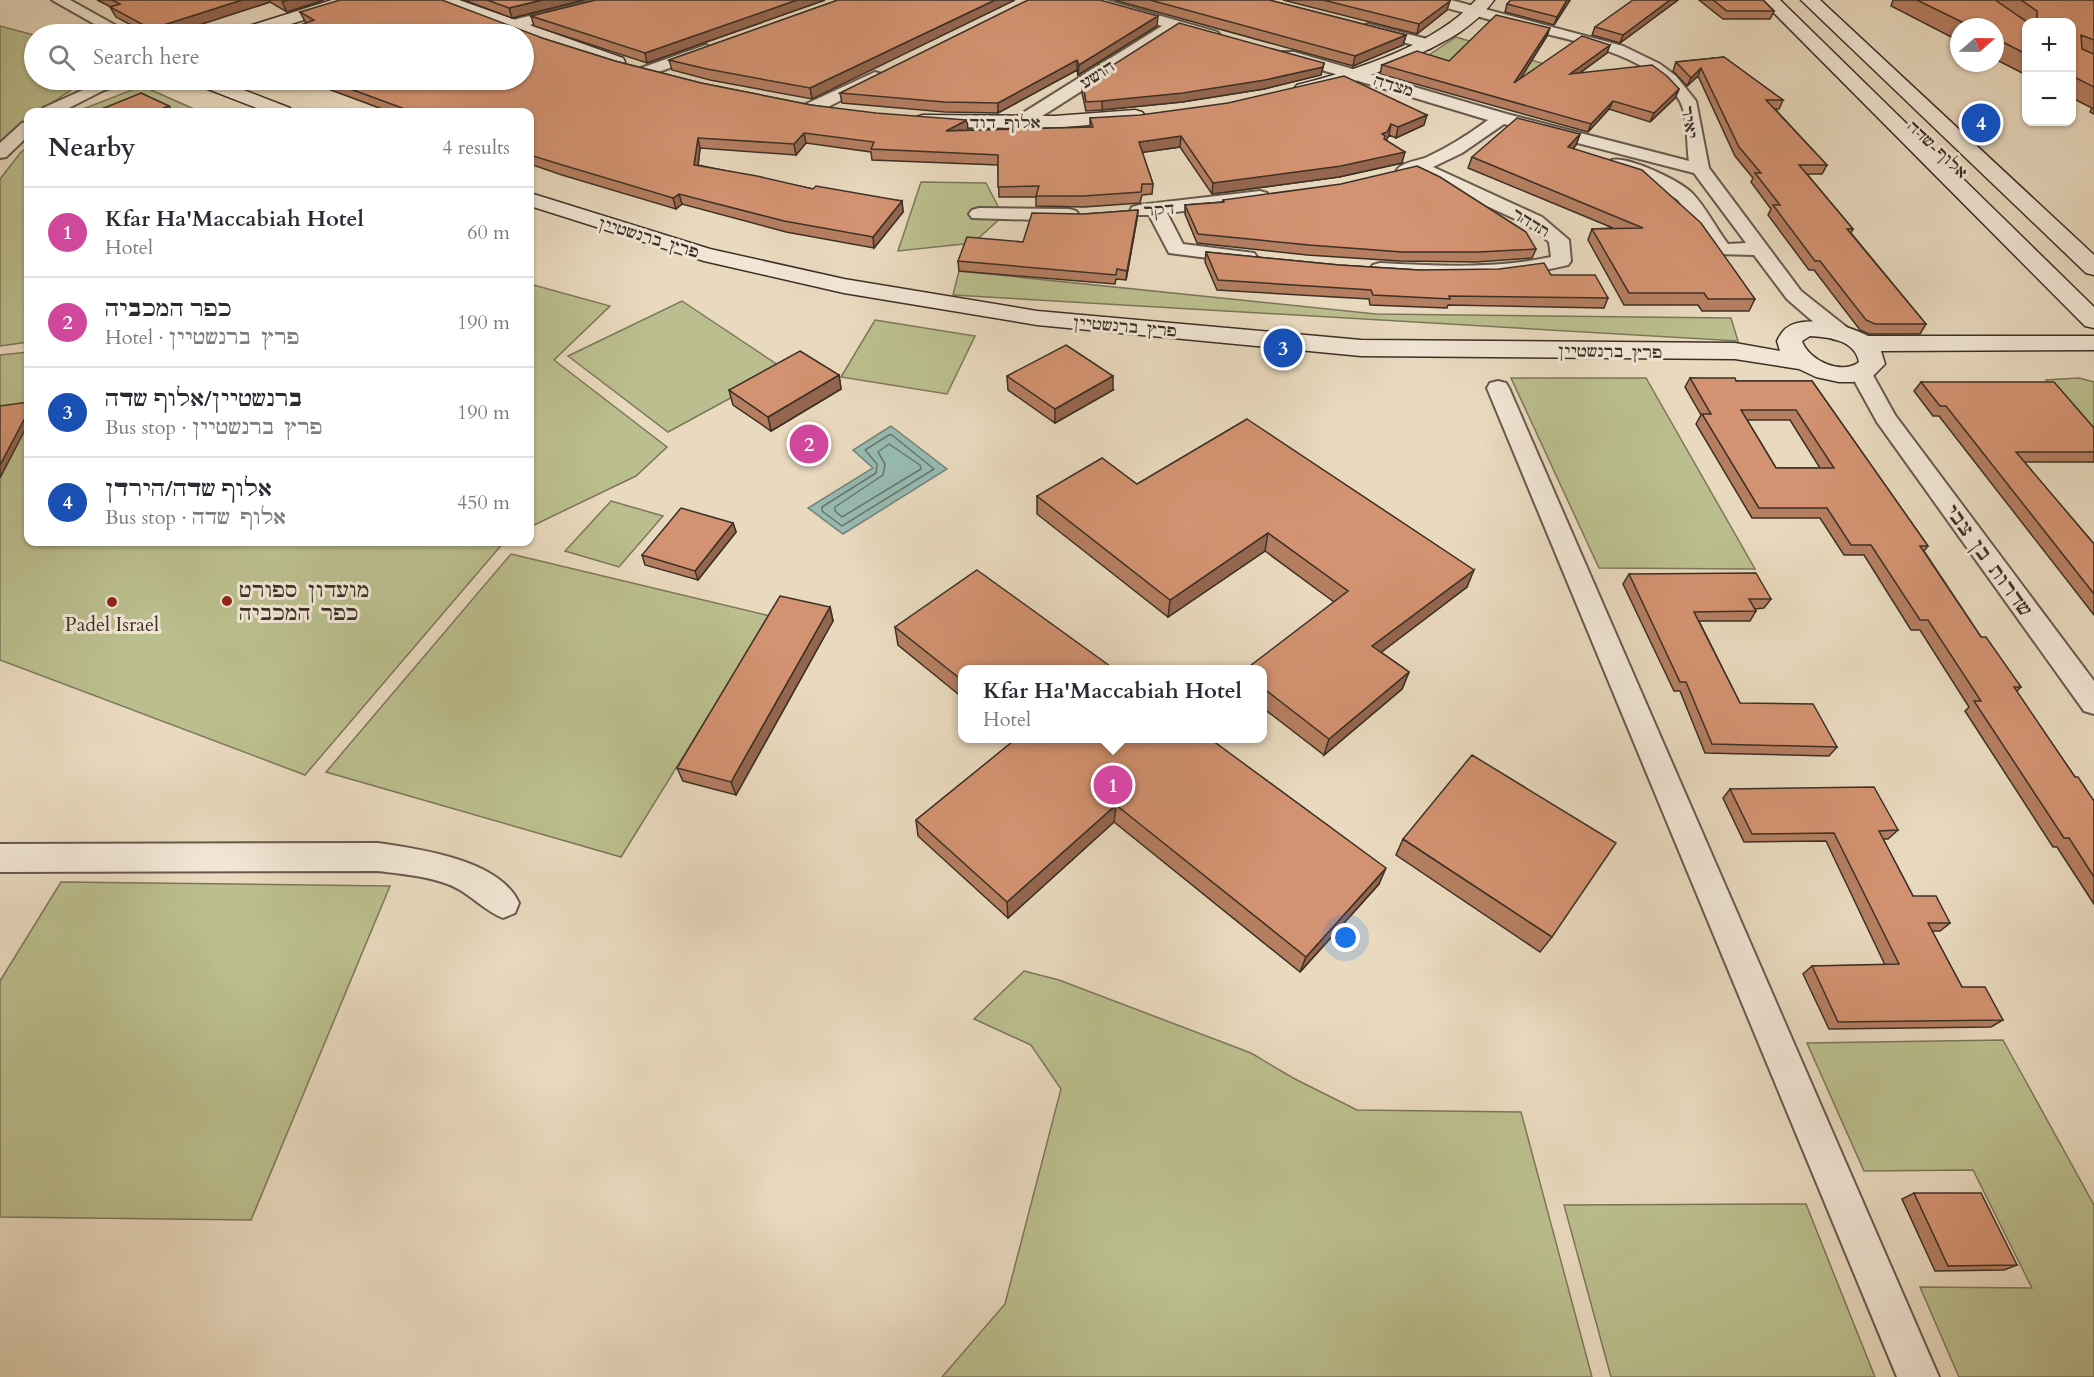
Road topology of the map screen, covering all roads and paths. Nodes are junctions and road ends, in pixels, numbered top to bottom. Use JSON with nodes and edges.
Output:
{"nodes":[{"id":1,"x":59,"y":0,"type":"edge"},
{"id":2,"x":349,"y":0,"type":"edge"},
{"id":3,"x":443,"y":0,"type":"edge"},
{"id":4,"x":611,"y":0,"type":"edge"},
{"id":5,"x":1089,"y":0,"type":"edge"},
{"id":6,"x":1433,"y":0,"type":"edge"},
{"id":7,"x":1770,"y":0,"type":"edge"},
{"id":8,"x":1785,"y":0,"type":"edge"},
{"id":9,"x":1810,"y":0,"type":"edge"},
{"id":10,"x":1820,"y":0,"type":"edge"},
{"id":11,"x":1482,"y":6,"type":"edge"},
{"id":12,"x":104,"y":24,"type":"edge"},
{"id":13,"x":273,"y":24,"type":"edge"},
{"id":14,"x":505,"y":24,"type":"edge"},
{"id":15,"x":518,"y":24,"type":"edge"},
{"id":16,"x":1348,"y":24,"type":"edge"},
{"id":17,"x":1174,"y":25,"type":"junction"},
{"id":18,"x":534,"y":34,"type":"edge"},
{"id":19,"x":1231,"y":40,"type":"edge"},
{"id":20,"x":724,"y":44,"type":"edge"},
{"id":21,"x":1429,"y":44,"type":"junction"},
{"id":22,"x":1276,"y":52,"type":"edge"},
{"id":23,"x":647,"y":71,"type":"junction"},
{"id":24,"x":886,"y":72,"type":"edge"},
{"id":25,"x":1357,"y":74,"type":"junction"},
{"id":26,"x":680,"y":79,"type":"edge"},
{"id":27,"x":92,"y":90,"type":"edge"},
{"id":28,"x":227,"y":90,"type":"edge"},
{"id":29,"x":240,"y":90,"type":"edge"},
{"id":30,"x":1288,"y":92,"type":"edge"},
{"id":31,"x":790,"y":104,"type":"edge"},
{"id":32,"x":57,"y":108,"type":"edge"},
{"id":33,"x":272,"y":108,"type":"edge"},
{"id":34,"x":273,"y":108,"type":"edge"},
{"id":35,"x":812,"y":108,"type":"junction"},
{"id":36,"x":843,"y":113,"type":"edge"},
{"id":37,"x":1158,"y":114,"type":"edge"},
{"id":38,"x":904,"y":120,"type":"edge"},
{"id":39,"x":1497,"y":122,"type":"junction"},
{"id":40,"x":1019,"y":123,"type":"junction"},
{"id":41,"x":24,"y":131,"type":"edge"},
{"id":42,"x":0,"y":153,"type":"edge"},
{"id":43,"x":1418,"y":167,"type":"junction"},
{"id":44,"x":1700,"y":169,"type":"junction"},
{"id":45,"x":1384,"y":175,"type":"edge"},
{"id":46,"x":1273,"y":195,"type":"edge"},
{"id":47,"x":534,"y":200,"type":"edge"},
{"id":48,"x":1156,"y":210,"type":"junction"},
{"id":49,"x":1120,"y":212,"type":"edge"},
{"id":50,"x":979,"y":214,"type":"dead end"},
{"id":51,"x":1084,"y":215,"type":"edge"},
{"id":52,"x":2094,"y":242,"type":"edge"},
{"id":53,"x":1759,"y":249,"type":"junction"},
{"id":54,"x":1265,"y":259,"type":"edge"},
{"id":55,"x":1365,"y":268,"type":"edge"},
{"id":56,"x":2094,"y":268,"type":"edge"},
{"id":57,"x":2052,"y":280,"type":"junction"},
{"id":58,"x":1794,"y":295,"type":"junction"},
{"id":59,"x":2094,"y":296,"type":"edge"},
{"id":60,"x":2094,"y":321,"type":"edge"},
{"id":61,"x":1796,"y":333,"type":"junction"},
{"id":62,"x":2094,"y":343,"type":"edge"},
{"id":63,"x":2048,"y":350,"type":"junction"},
{"id":64,"x":1735,"y":351,"type":"junction"},
{"id":65,"x":1859,"y":352,"type":"junction"},
{"id":66,"x":2094,"y":356,"type":"edge"},
{"id":67,"x":2094,"y":365,"type":"edge"},
{"id":68,"x":1816,"y":367,"type":"junction"},
{"id":69,"x":1498,"y":388,"type":"dead end"},
{"id":70,"x":1885,"y":417,"type":"junction"},
{"id":71,"x":2094,"y":703,"type":"edge"},
{"id":72,"x":0,"y":858,"type":"edge"},
{"id":73,"x":503,"y":903,"type":"dead end"},
{"id":74,"x":1918,"y":1377,"type":"edge"}],
"edges":[{"from":1,"to":12,"type":"street"},
{"from":2,"to":13,"type":"street"},
{"from":3,"to":14,"type":"street"},
{"from":4,"to":15,"type":"street"},
{"from":5,"to":17,"type":"street"},
{"from":6,"to":11,"type":"street","name":"יאיר"},
{"from":7,"to":57,"type":"street"},
{"from":8,"to":59,"type":"street","name":"אלוף שדה"},
{"from":9,"to":56,"type":"street","name":"אלוף שדה"},
{"from":10,"to":52,"type":"street"},
{"from":11,"to":21,"type":"street"},
{"from":11,"to":44,"type":"street","name":"יאיר"},
{"from":16,"to":21,"type":"street"},
{"from":17,"to":19,"type":"street"},
{"from":17,"to":40,"type":"street","name":"הושע"},
{"from":18,"to":23,"type":"street"},
{"from":20,"to":23,"type":"street"},
{"from":21,"to":25,"type":"street"},
{"from":22,"to":25,"type":"street","name":"מצדה"},
{"from":23,"to":26,"type":"street"},
{"from":24,"to":35,"type":"street"},
{"from":25,"to":30,"type":"street"},
{"from":25,"to":39,"type":"street","name":"מצדה"},
{"from":27,"to":32,"type":"street"},
{"from":28,"to":33,"type":"street"},
{"from":29,"to":34,"type":"street"},
{"from":31,"to":35,"type":"street"},
{"from":35,"to":36,"type":"street"},
{"from":37,"to":40,"type":"street","name":"אלוף דוד"},
{"from":38,"to":40,"type":"street","name":"אלוף דוד"},
{"from":39,"to":43,"type":"street"},
{"from":39,"to":44,"type":"street","name":"מצדה"},
{"from":39,"to":53,"type":"street","name":"מצדה"},
{"from":41,"to":42,"type":"street"},
{"from":43,"to":45,"type":"street"},
{"from":43,"to":55,"type":"street","name":"תדהר"},
{"from":44,"to":53,"type":"street","name":"שדרות בן צבי"},
{"from":46,"to":48,"type":"street","name":"דקר"},
{"from":47,"to":64,"type":"street","name":"פרץ ברנשטיין"},
{"from":48,"to":49,"type":"street","name":"דקר"},
{"from":48,"to":54,"type":"street"},
{"from":50,"to":51,"type":"street"},
{"from":53,"to":58,"type":"street","name":"שדרות בן צבי"},
{"from":57,"to":60,"type":"street"},
{"from":57,"to":63,"type":"street"},
{"from":58,"to":61,"type":"street","name":"שדרות בן צבי"},
{"from":58,"to":65,"type":"street","name":"שדרות בן צבי"},
{"from":61,"to":64,"type":"street","name":"פרץ ברנשטיין"},
{"from":61,"to":65,"type":"street","name":"פרץ ברנשטיין"},
{"from":61,"to":68,"type":"street"},
{"from":62,"to":63,"type":"street"},
{"from":63,"to":65,"type":"street"},
{"from":63,"to":66,"type":"street"},
{"from":63,"to":67,"type":"street"},
{"from":64,"to":68,"type":"street","name":"פרץ ברנשטיין"},
{"from":65,"to":68,"type":"street","name":"פרץ ברנשטיין"},
{"from":65,"to":70,"type":"street","name":"שדרות בן צבי"},
{"from":68,"to":70,"type":"street","name":"שדרות בן צבי"},
{"from":69,"to":74,"type":"street"},
{"from":70,"to":71,"type":"street","name":"שדרות בן צבי"},
{"from":72,"to":73,"type":"street"}]}
